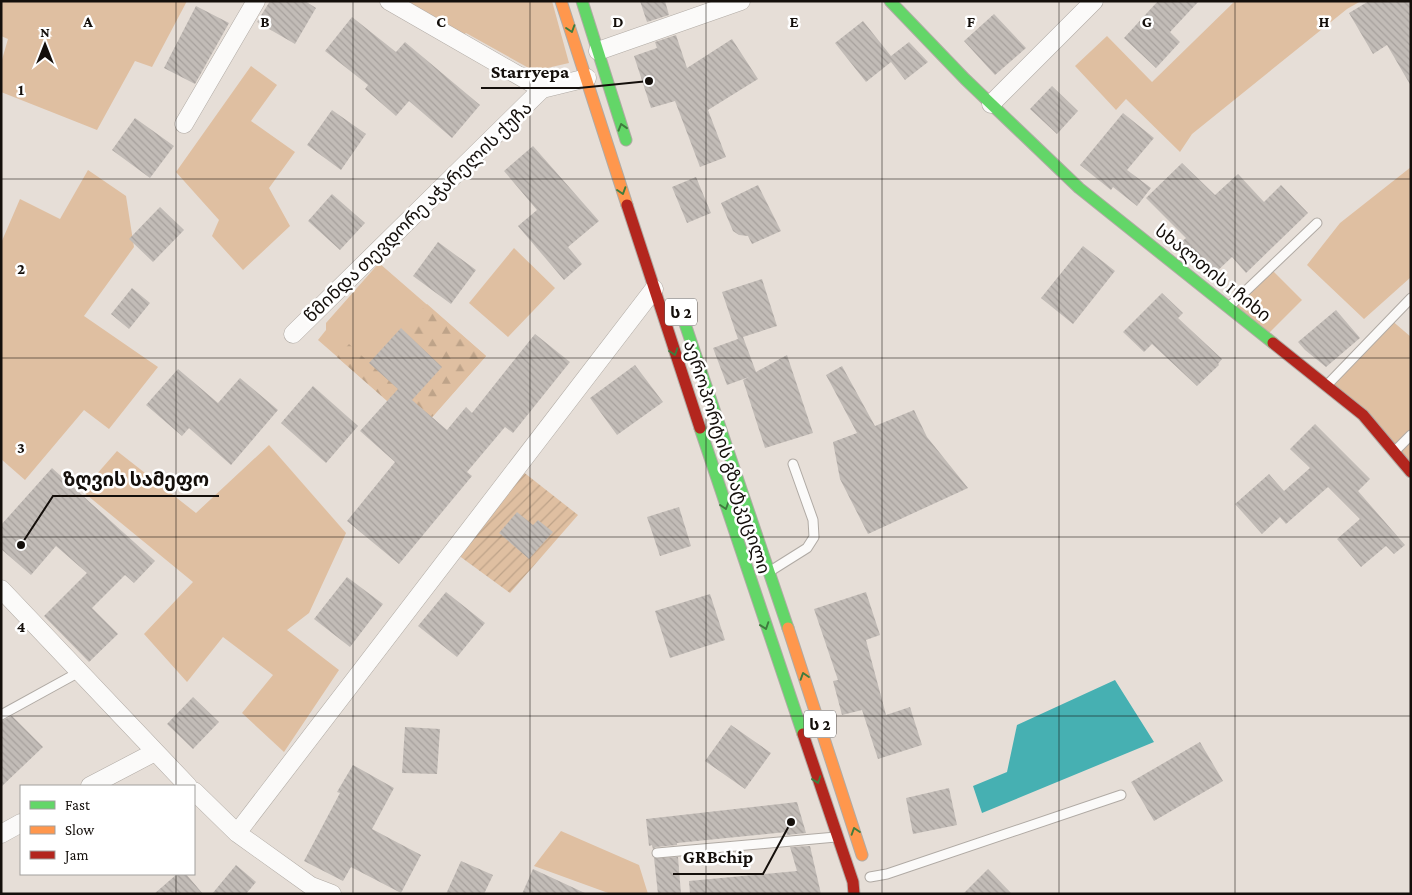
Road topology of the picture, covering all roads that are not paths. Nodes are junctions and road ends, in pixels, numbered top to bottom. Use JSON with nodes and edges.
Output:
{"nodes":[{"id":1,"x":256,"y":1,"type":"edge"},
{"id":2,"x":389,"y":1,"type":"edge"},
{"id":3,"x":562,"y":1,"type":"edge"},
{"id":4,"x":582,"y":1,"type":"edge"},
{"id":5,"x":741,"y":1,"type":"edge"},
{"id":6,"x":890,"y":1,"type":"edge"},
{"id":7,"x":1094,"y":1,"type":"edge"},
{"id":8,"x":598,"y":50,"type":"junction"},
{"id":9,"x":586,"y":78,"type":"junction"},
{"id":10,"x":542,"y":90,"type":"junction"},
{"id":11,"x":991,"y":104,"type":"junction"},
{"id":12,"x":184,"y":124,"type":"dead end"},
{"id":13,"x":631,"y":154,"type":"dead end"},
{"id":14,"x":1317,"y":223,"type":"dead end"},
{"id":15,"x":654,"y":289,"type":"junction"},
{"id":16,"x":1411,"y":298,"type":"edge"},
{"id":17,"x":678,"y":304,"type":"dead end"},
{"id":18,"x":1228,"y":308,"type":"junction"},
{"id":19,"x":293,"y":334,"type":"dead end"},
{"id":20,"x":1326,"y":386,"type":"junction"},
{"id":21,"x":1411,"y":435,"type":"edge"},
{"id":22,"x":1394,"y":452,"type":"junction"},
{"id":23,"x":793,"y":464,"type":"dead end"},
{"id":24,"x":1411,"y":472,"type":"edge"},
{"id":25,"x":770,"y":571,"type":"junction"},
{"id":26,"x":1,"y":589,"type":"edge"},
{"id":27,"x":80,"y":672,"type":"junction"},
{"id":28,"x":1,"y":715,"type":"edge"},
{"id":29,"x":154,"y":752,"type":"junction"},
{"id":30,"x":92,"y":785,"type":"edge"},
{"id":31,"x":187,"y":785,"type":"edge"},
{"id":32,"x":195,"y":792,"type":"edge"},
{"id":33,"x":1121,"y":795,"type":"dead end"},
{"id":34,"x":20,"y":824,"type":"edge"},
{"id":35,"x":1,"y":834,"type":"edge"},
{"id":36,"x":237,"y":834,"type":"junction"},
{"id":37,"x":836,"y":837,"type":"junction"},
{"id":38,"x":657,"y":854,"type":"dead end"},
{"id":39,"x":870,"y":881,"type":"joint"},
{"id":40,"x":309,"y":890,"type":"edge"},
{"id":41,"x":332,"y":894,"type":"edge"},
{"id":42,"x":854,"y":894,"type":"edge"}],
"edges":[{"from":1,"to":12,"type":"street"},
{"from":2,"to":10,"type":"street","name":"წმინდა თევდორე აჭარელის ქუჩა"},
{"from":3,"to":9,"type":"main road","name":"აეროპორტის გზატკეცილი","number":"ს 2","one_way":true},
{"from":4,"to":8,"type":"main road"},
{"from":5,"to":8,"type":"street"},
{"from":6,"to":11,"type":"main road","name":"სხალთის I ჩიხი"},
{"from":7,"to":11,"type":"street"},
{"from":13,"to":8,"type":"main road","one_way":true},
{"from":9,"to":10,"type":"street","name":"წმინდა თევდორე აჭარელის ქუჩა"},
{"from":9,"to":15,"type":"main road","name":"აეროპორტის გზატკეცილი","number":"ს 2","one_way":true},
{"from":10,"to":19,"type":"street","name":"წმინდა თევდორე აჭარელის ქუჩა"},
{"from":11,"to":18,"type":"main road","name":"სხალთის I ჩიხი"},
{"from":14,"to":18,"type":"lane"},
{"from":15,"to":36,"type":"street"},
{"from":15,"to":37,"type":"main road","name":"აეროპორტის გზატკეცილი","number":"ს 2","one_way":true},
{"from":16,"to":20,"type":"lane"},
{"from":17,"to":25,"type":"main road","name":"აეროპორტის გზატკეცილი","number":"ს 2"},
{"from":18,"to":20,"type":"main road","name":"სხალთის I ჩიხი"},
{"from":20,"to":22,"type":"main road","name":"სხალთის I ჩიხი"},
{"from":21,"to":22,"type":"lane"},
{"from":22,"to":24,"type":"main road","name":"სხალთის I ჩიხი"},
{"from":23,"to":25,"type":"lane"},
{"from":39,"to":25,"type":"main road","name":"აეროპორტის გზატკეცილი","number":"ს 2","one_way":true},
{"from":26,"to":27,"type":"street"},
{"from":27,"to":28,"type":"lane"},
{"from":27,"to":29,"type":"street"},
{"from":29,"to":30,"type":"street"},
{"from":29,"to":31,"type":"street"},
{"from":32,"to":36,"type":"street"},
{"from":33,"to":39,"type":"lane"},
{"from":34,"to":35,"type":"street"},
{"from":36,"to":40,"type":"street"},
{"from":37,"to":38,"type":"lane"},
{"from":37,"to":42,"type":"main road","name":"აეროპორტის გზატკეცილი","number":"ს 2"},
{"from":40,"to":41,"type":"street"}]}
